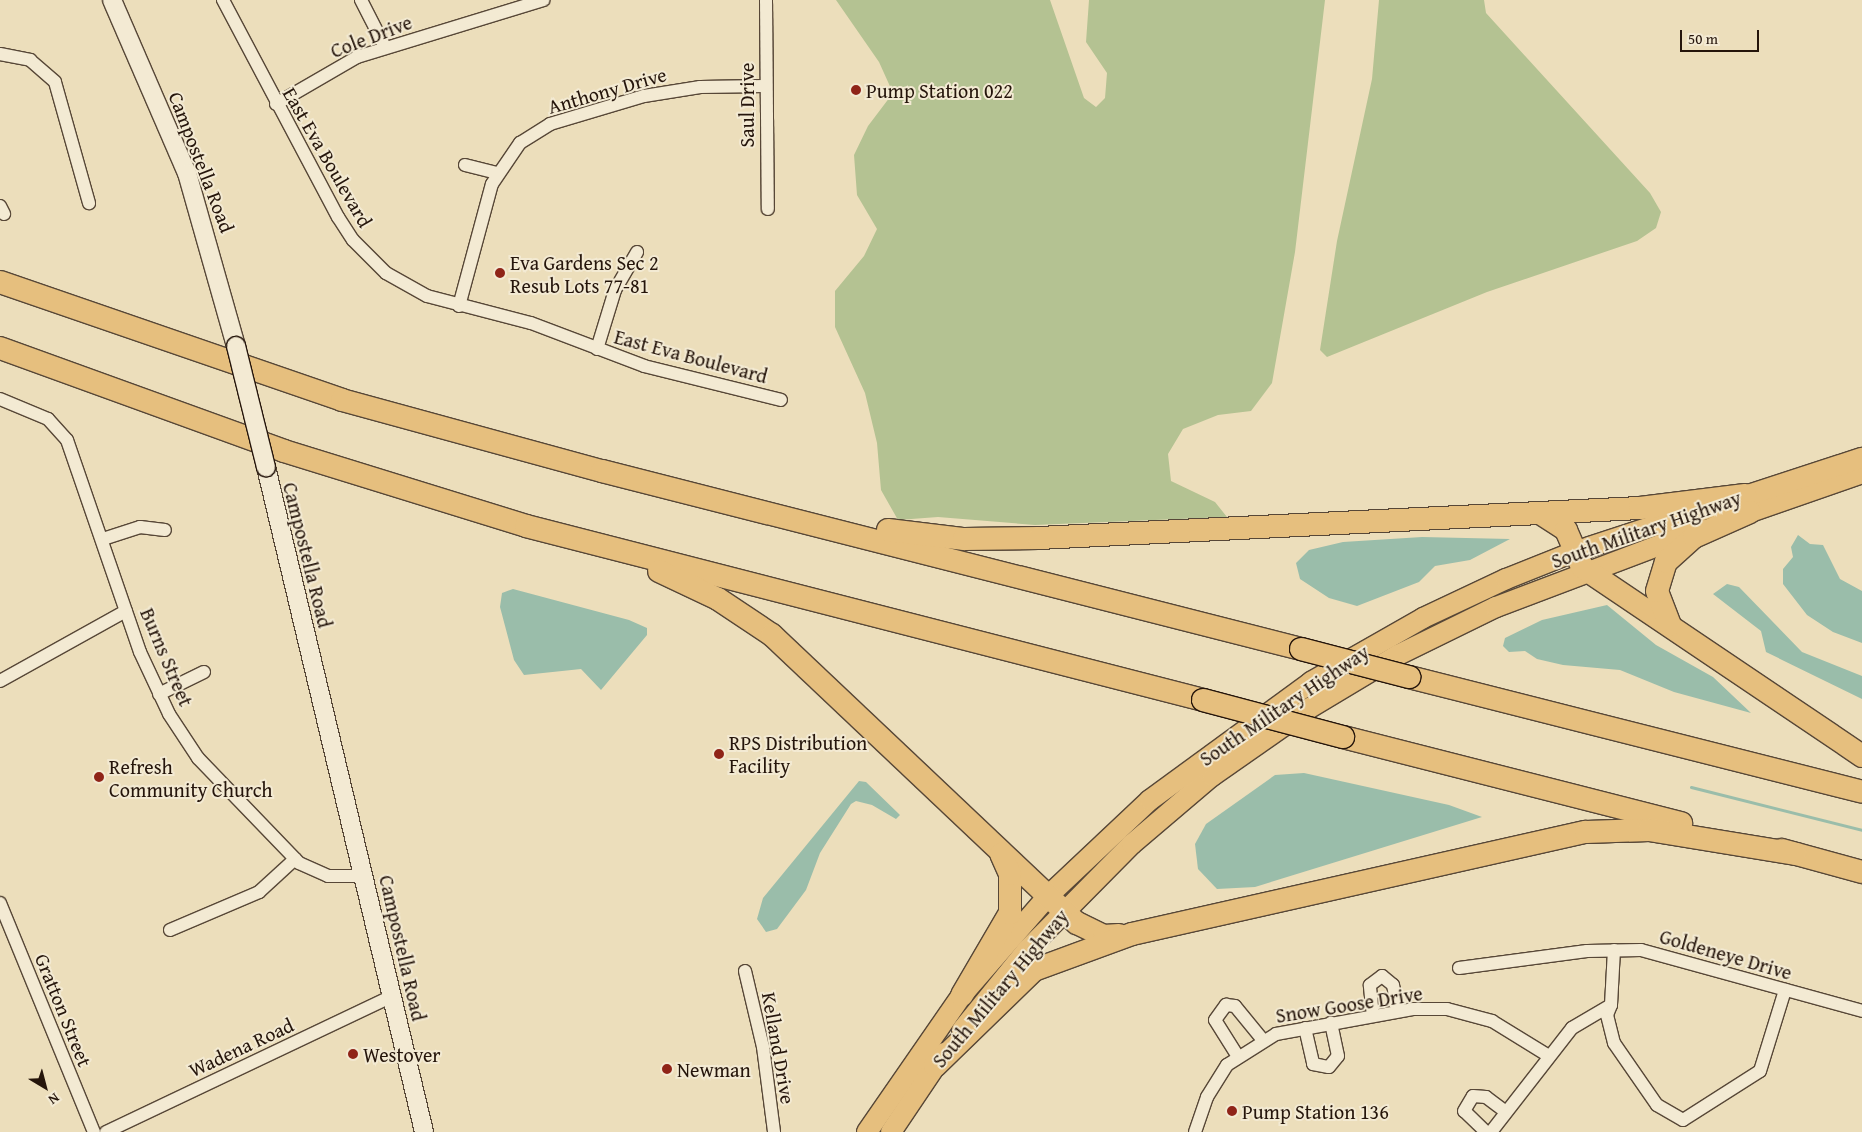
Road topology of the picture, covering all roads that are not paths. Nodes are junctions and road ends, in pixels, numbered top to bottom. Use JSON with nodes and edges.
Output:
{"nodes":[{"id":1,"x":112,"y":0,"type":"edge"},
{"id":2,"x":223,"y":0,"type":"edge"},
{"id":3,"x":360,"y":0,"type":"edge"},
{"id":4,"x":543,"y":0,"type":"edge"},
{"id":5,"x":766,"y":0,"type":"edge"},
{"id":6,"x":385,"y":47,"type":"junction"},
{"id":7,"x":0,"y":54,"type":"edge"},
{"id":8,"x":764,"y":86,"type":"junction"},
{"id":9,"x":276,"y":104,"type":"junction"},
{"id":10,"x":465,"y":165,"type":"dead end"},
{"id":11,"x":497,"y":173,"type":"junction"},
{"id":12,"x":89,"y":203,"type":"dead end"},
{"id":13,"x":768,"y":209,"type":"dead end"},
{"id":14,"x":637,"y":252,"type":"dead end"},
{"id":15,"x":0,"y":282,"type":"edge"},
{"id":16,"x":459,"y":306,"type":"junction"},
{"id":17,"x":0,"y":348,"type":"edge"},
{"id":18,"x":597,"y":350,"type":"junction"},
{"id":19,"x":0,"y":399,"type":"edge"},
{"id":20,"x":781,"y":400,"type":"dead end"},
{"id":21,"x":1862,"y":458,"type":"edge"},
{"id":22,"x":602,"y":472,"type":"junction"},
{"id":23,"x":1862,"y":473,"type":"edge"},
{"id":24,"x":1748,"y":504,"type":"junction"},
{"id":25,"x":1540,"y":513,"type":"junction"},
{"id":26,"x":165,"y":530,"type":"dead end"},
{"id":27,"x":103,"y":539,"type":"junction"},
{"id":28,"x":601,"y":545,"type":"junction"},
{"id":29,"x":1581,"y":561,"type":"junction"},
{"id":30,"x":126,"y":611,"type":"junction"},
{"id":31,"x":1673,"y":627,"type":"junction"},
{"id":32,"x":204,"y":672,"type":"dead end"},
{"id":33,"x":0,"y":681,"type":"edge"},
{"id":34,"x":159,"y":694,"type":"junction"},
{"id":35,"x":1862,"y":756,"type":"edge"},
{"id":36,"x":1862,"y":792,"type":"edge"},
{"id":37,"x":996,"y":846,"type":"junction"},
{"id":38,"x":1795,"y":854,"type":"junction"},
{"id":39,"x":295,"y":859,"type":"junction"},
{"id":40,"x":1862,"y":872,"type":"edge"},
{"id":41,"x":364,"y":876,"type":"junction"},
{"id":42,"x":0,"y":903,"type":"edge"},
{"id":43,"x":1056,"y":904,"type":"junction"},
{"id":44,"x":170,"y":930,"type":"dead end"},
{"id":45,"x":1132,"y":934,"type":"junction"},
{"id":46,"x":1614,"y":950,"type":"junction"},
{"id":47,"x":1459,"y":968,"type":"dead end"},
{"id":48,"x":745,"y":971,"type":"dead end"},
{"id":49,"x":1786,"y":990,"type":"junction"},
{"id":50,"x":962,"y":995,"type":"junction"},
{"id":51,"x":393,"y":996,"type":"junction"},
{"id":52,"x":1612,"y":1004,"type":"junction"},
{"id":53,"x":1398,"y":1011,"type":"junction"},
{"id":54,"x":1862,"y":1011,"type":"edge"},
{"id":55,"x":1372,"y":1016,"type":"junction"},
{"id":56,"x":1331,"y":1024,"type":"junction"},
{"id":57,"x":1305,"y":1028,"type":"junction"},
{"id":58,"x":1262,"y":1039,"type":"junction"},
{"id":59,"x":1237,"y":1055,"type":"junction"},
{"id":60,"x":1549,"y":1056,"type":"junction"},
{"id":61,"x":935,"y":1066,"type":"junction"},
{"id":62,"x":1506,"y":1112,"type":"junction"},
{"id":63,"x":1493,"y":1131,"type":"edge"},
{"id":64,"x":94,"y":1132,"type":"edge"},
{"id":65,"x":106,"y":1132,"type":"edge"},
{"id":66,"x":424,"y":1132,"type":"edge"},
{"id":67,"x":774,"y":1132,"type":"edge"},
{"id":68,"x":867,"y":1132,"type":"edge"},
{"id":69,"x":891,"y":1132,"type":"edge"},
{"id":70,"x":1195,"y":1132,"type":"edge"}],
"edges":[{"from":1,"to":41,"type":"main road","name":"Campostella Road","bridge":true},
{"from":2,"to":9,"type":"street","name":"East Eva Boulevard"},
{"from":3,"to":6,"type":"street"},
{"from":4,"to":6,"type":"street","name":"Cole Drive"},
{"from":5,"to":8,"type":"street","name":"Saul Drive"},
{"from":6,"to":9,"type":"street","name":"Cole Drive"},
{"from":7,"to":12,"type":"street"},
{"from":8,"to":11,"type":"street","name":"Anthony Drive"},
{"from":8,"to":13,"type":"street","name":"Saul Drive"},
{"from":9,"to":16,"type":"street","name":"East Eva Boulevard"},
{"from":10,"to":11,"type":"street"},
{"from":11,"to":16,"type":"street","name":"Anthony Drive"},
{"from":14,"to":18,"type":"street"},
{"from":15,"to":22,"type":"highway"},
{"from":16,"to":18,"type":"street","name":"East Eva Boulevard"},
{"from":17,"to":28,"type":"highway"},
{"from":18,"to":20,"type":"street","name":"East Eva Boulevard"},
{"from":19,"to":27,"type":"street","name":"Burns Street"},
{"from":21,"to":24,"type":"main road","name":"South Military Highway"},
{"from":22,"to":25,"type":"highway"},
{"from":22,"to":36,"type":"highway","bridge":true},
{"from":23,"to":24,"type":"main road","name":"South Military Highway"},
{"from":24,"to":25,"type":"highway"},
{"from":24,"to":29,"type":"main road","name":"South Military Highway"},
{"from":24,"to":31,"type":"highway"},
{"from":25,"to":29,"type":"highway"},
{"from":26,"to":27,"type":"street"},
{"from":27,"to":30,"type":"street","name":"Burns Street"},
{"from":28,"to":37,"type":"highway"},
{"from":28,"to":38,"type":"highway","bridge":true},
{"from":29,"to":31,"type":"highway"},
{"from":29,"to":43,"type":"main road","name":"South Military Highway"},
{"from":30,"to":33,"type":"street"},
{"from":30,"to":34,"type":"street","name":"Burns Street"},
{"from":31,"to":35,"type":"highway"},
{"from":32,"to":34,"type":"street"},
{"from":34,"to":39,"type":"street","name":"Burns Street"},
{"from":37,"to":43,"type":"highway"},
{"from":37,"to":50,"type":"highway"},
{"from":38,"to":40,"type":"highway"},
{"from":38,"to":45,"type":"highway"},
{"from":39,"to":41,"type":"street","name":"Burns Street"},
{"from":39,"to":44,"type":"street"},
{"from":41,"to":51,"type":"main road","name":"Campostella Road"},
{"from":42,"to":64,"type":"street","name":"Gratton Street"},
{"from":43,"to":45,"type":"highway"},
{"from":43,"to":50,"type":"main road","name":"South Military Highway"},
{"from":43,"to":61,"type":"main road","name":"South Military Highway"},
{"from":45,"to":61,"type":"highway"},
{"from":46,"to":47,"type":"street","name":"Goldeneye Drive"},
{"from":46,"to":49,"type":"street","name":"Goldeneye Drive"},
{"from":46,"to":52,"type":"street"},
{"from":48,"to":67,"type":"street","name":"Kelland Drive"},
{"from":49,"to":52,"type":"street"},
{"from":49,"to":54,"type":"street","name":"Goldeneye Drive"},
{"from":50,"to":68,"type":"main road","name":"South Military Highway"},
{"from":51,"to":65,"type":"street","name":"Wadena Road"},
{"from":51,"to":66,"type":"main road","name":"Campostella Road"},
{"from":52,"to":60,"type":"street"},
{"from":53,"to":55,"type":"street","name":"Snow Goose Drive"},
{"from":53,"to":55,"type":"street"},
{"from":53,"to":60,"type":"street","name":"Snow Goose Drive"},
{"from":55,"to":56,"type":"street","name":"Snow Goose Drive"},
{"from":56,"to":57,"type":"street","name":"Snow Goose Drive"},
{"from":56,"to":57,"type":"street"},
{"from":57,"to":58,"type":"street","name":"Snow Goose Drive"},
{"from":58,"to":59,"type":"street","name":"Snow Goose Drive"},
{"from":58,"to":59,"type":"street"},
{"from":59,"to":70,"type":"street","name":"Snow Goose Drive"},
{"from":60,"to":62,"type":"street"},
{"from":61,"to":69,"type":"main road","name":"South Military Highway"},
{"from":62,"to":63,"type":"street"},
{"from":62,"to":63,"type":"street"}]}
